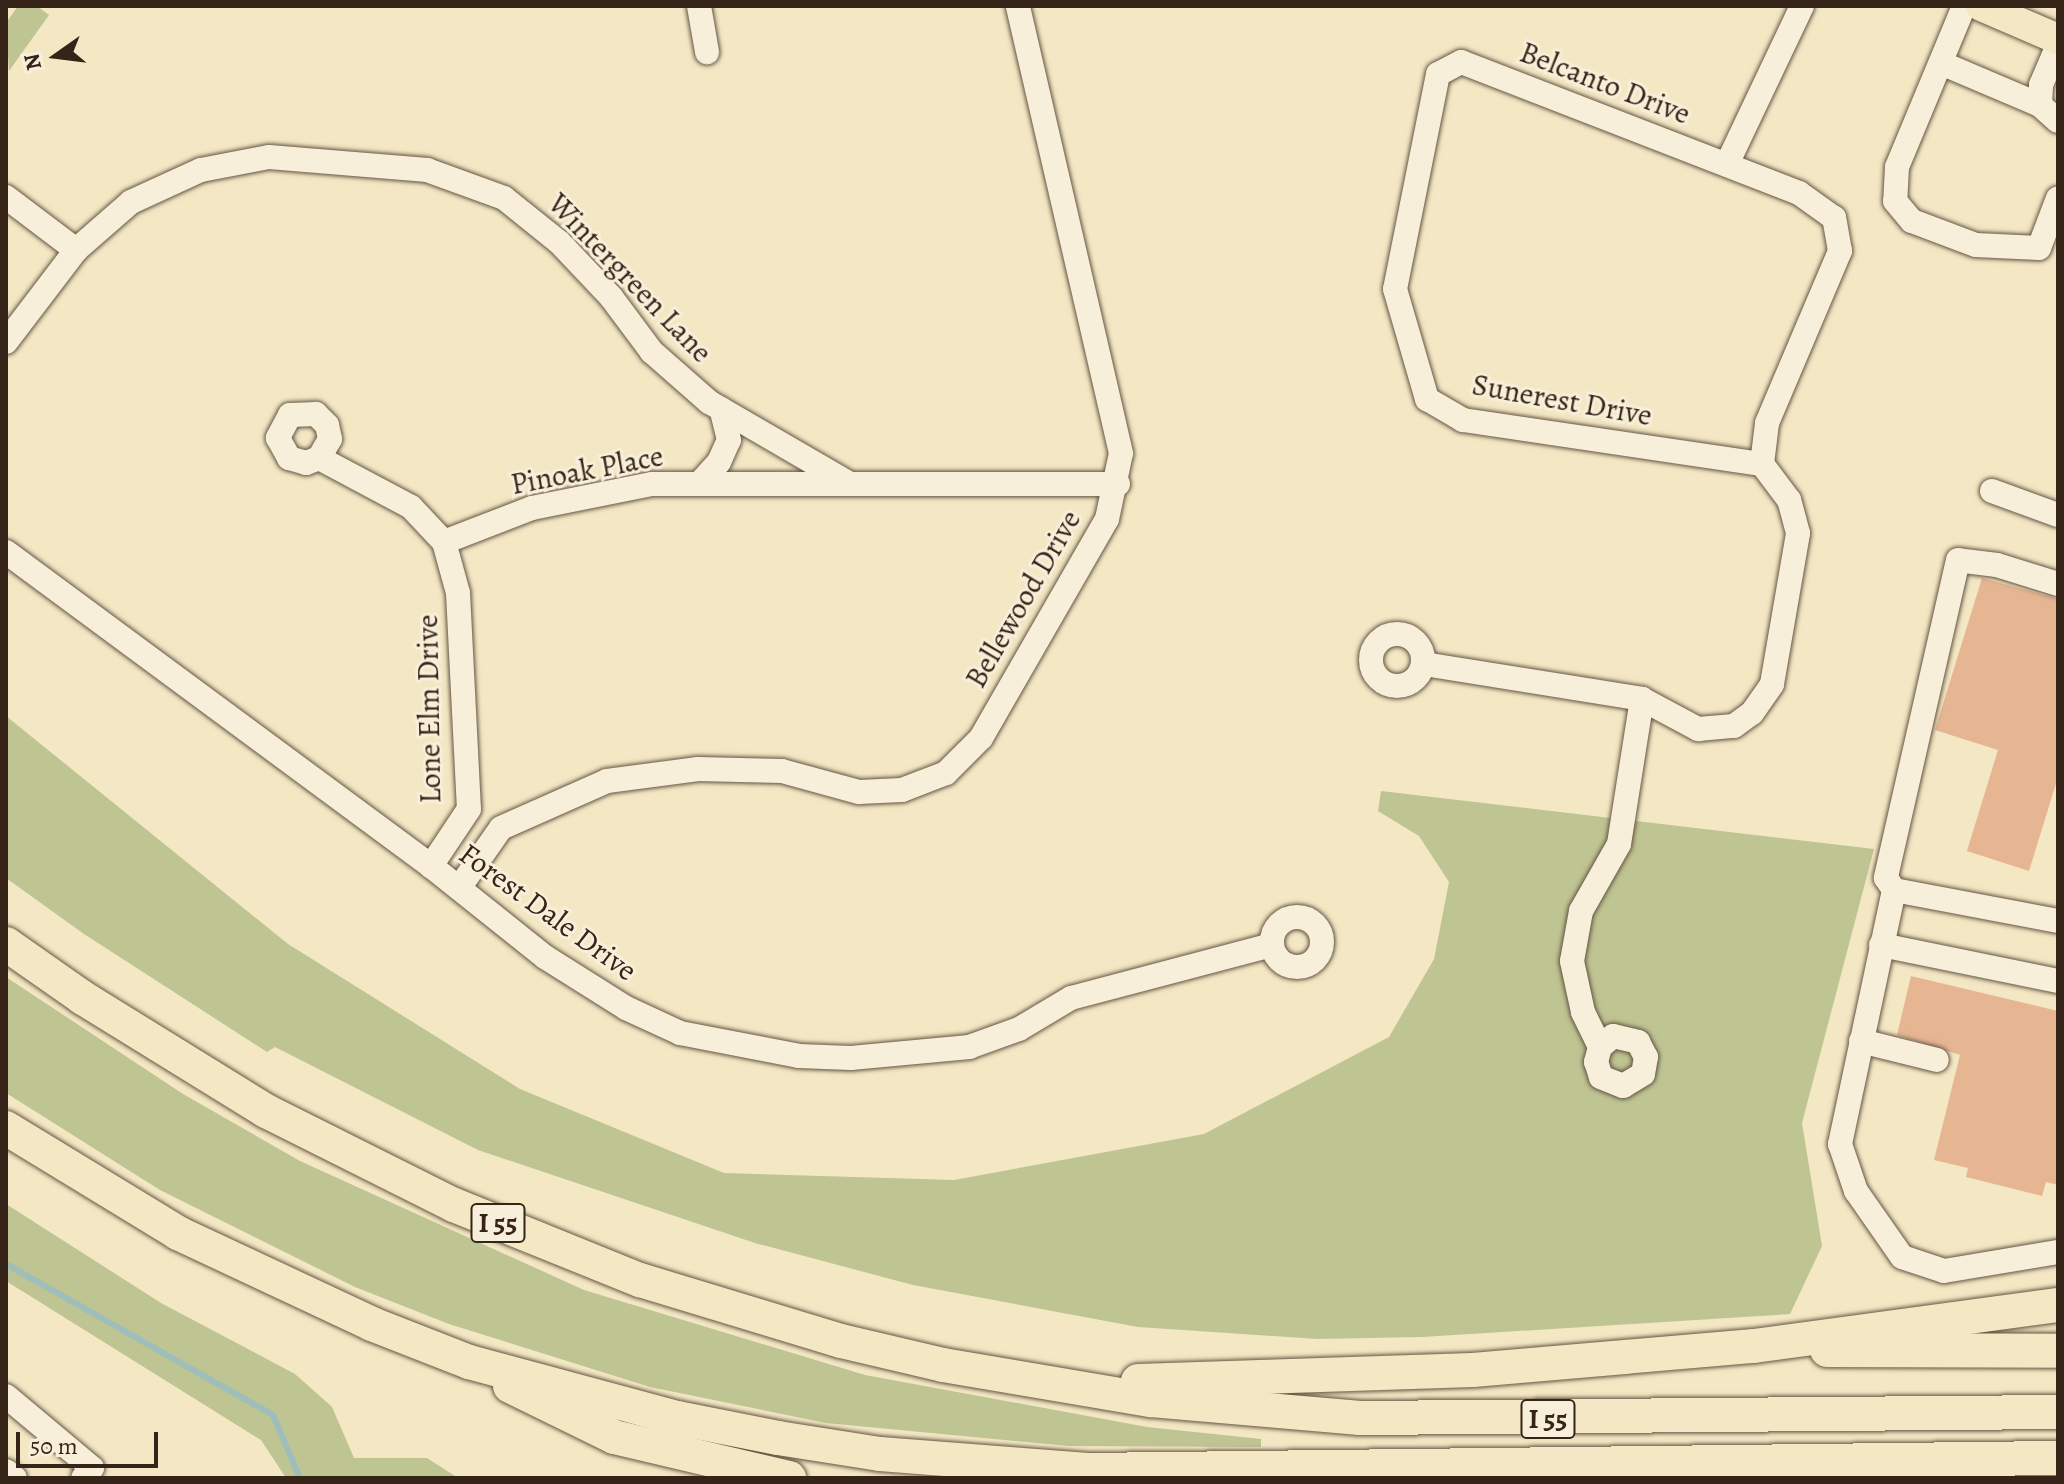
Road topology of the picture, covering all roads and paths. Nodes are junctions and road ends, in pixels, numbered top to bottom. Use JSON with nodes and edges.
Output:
{"nodes":[{"id":1,"x":699,"y":6,"type":"edge"},
{"id":2,"x":1018,"y":6,"type":"edge"},
{"id":3,"x":1802,"y":6,"type":"edge"},
{"id":4,"x":1964,"y":6,"type":"edge"},
{"id":5,"x":1981,"y":6,"type":"edge"},
{"id":6,"x":2058,"y":42,"type":"edge"},
{"id":7,"x":707,"y":52,"type":"dead end"},
{"id":8,"x":1461,"y":62,"type":"joint"},
{"id":9,"x":1941,"y":63,"type":"junction"},
{"id":10,"x":2050,"y":102,"type":"edge"},
{"id":11,"x":1727,"y":164,"type":"junction"},
{"id":12,"x":6,"y":197,"type":"edge"},
{"id":13,"x":2058,"y":198,"type":"edge"},
{"id":14,"x":76,"y":250,"type":"junction"},
{"id":15,"x":6,"y":342,"type":"edge"},
{"id":16,"x":721,"y":409,"type":"junction"},
{"id":17,"x":319,"y":458,"type":"dead end"},
{"id":18,"x":1762,"y":464,"type":"junction"},
{"id":19,"x":699,"y":484,"type":"junction"},
{"id":20,"x":850,"y":484,"type":"junction"},
{"id":21,"x":1118,"y":484,"type":"junction"},
{"id":22,"x":1992,"y":491,"type":"dead end"},
{"id":23,"x":2058,"y":515,"type":"edge"},
{"id":24,"x":444,"y":542,"type":"junction"},
{"id":25,"x":6,"y":552,"type":"edge"},
{"id":26,"x":2058,"y":584,"type":"edge"},
{"id":27,"x":1424,"y":664,"type":"dead end"},
{"id":28,"x":1642,"y":699,"type":"junction"},
{"id":29,"x":468,"y":796,"type":"junction"},
{"id":30,"x":515,"y":821,"type":"junction"},
{"id":31,"x":431,"y":866,"type":"junction"},
{"id":32,"x":459,"y":888,"type":"junction"},
{"id":33,"x":1894,"y":890,"type":"junction"},
{"id":34,"x":2058,"y":921,"type":"edge"},
{"id":35,"x":6,"y":944,"type":"edge"},
{"id":36,"x":1272,"y":945,"type":"dead end"},
{"id":37,"x":1881,"y":945,"type":"junction"},
{"id":38,"x":2058,"y":981,"type":"edge"},
{"id":39,"x":1861,"y":1041,"type":"junction"},
{"id":40,"x":1600,"y":1047,"type":"dead end"},
{"id":41,"x":1937,"y":1060,"type":"dead end"},
{"id":42,"x":6,"y":1128,"type":"edge"},
{"id":43,"x":2058,"y":1252,"type":"edge"},
{"id":44,"x":2058,"y":1305,"type":"edge"},
{"id":45,"x":1754,"y":1346,"type":"junction"},
{"id":46,"x":2058,"y":1351,"type":"edge"},
{"id":47,"x":469,"y":1362,"type":"junction"},
{"id":48,"x":1040,"y":1384,"type":"junction"},
{"id":49,"x":6,"y":1396,"type":"edge"},
{"id":50,"x":2058,"y":1412,"type":"edge"},
{"id":51,"x":2058,"y":1458,"type":"edge"},
{"id":52,"x":6,"y":1471,"type":"edge"},
{"id":53,"x":15,"y":1478,"type":"edge"},
{"id":54,"x":83,"y":1478,"type":"edge"},
{"id":55,"x":789,"y":1478,"type":"edge"}],
"edges":[{"from":1,"to":7,"type":"street"},
{"from":2,"to":21,"type":"street","name":"Bellewood Drive"},
{"from":3,"to":11,"type":"street"},
{"from":4,"to":9,"type":"street"},
{"from":5,"to":6,"type":"main road"},
{"from":6,"to":10,"type":"street"},
{"from":8,"to":11,"type":"street","name":"Belcanto Drive"},
{"from":8,"to":18,"type":"street","name":"Sunerest Drive"},
{"from":9,"to":10,"type":"street"},
{"from":9,"to":13,"type":"street"},
{"from":11,"to":18,"type":"street"},
{"from":12,"to":14,"type":"street"},
{"from":14,"to":15,"type":"street","name":"Wintergreen Lane"},
{"from":14,"to":16,"type":"street","name":"Wintergreen Lane"},
{"from":16,"to":19,"type":"street","name":"Pinoak Place"},
{"from":16,"to":20,"type":"street","name":"Wintergreen Lane"},
{"from":17,"to":24,"type":"street"},
{"from":18,"to":28,"type":"street"},
{"from":19,"to":20,"type":"street","name":"Pinoak Place"},
{"from":19,"to":24,"type":"street","name":"Pinoak Place"},
{"from":20,"to":21,"type":"street"},
{"from":21,"to":30,"type":"street","name":"Bellewood Drive"},
{"from":22,"to":23,"type":"street"},
{"from":24,"to":29,"type":"street","name":"Lone Elm Drive"},
{"from":25,"to":31,"type":"street","name":"Forest Dale Drive"},
{"from":26,"to":33,"type":"street"},
{"from":27,"to":28,"type":"street"},
{"from":28,"to":40,"type":"street"},
{"from":29,"to":30,"type":"street"},
{"from":29,"to":31,"type":"street","name":"Lone Elm Drive"},
{"from":30,"to":32,"type":"street","name":"Bellewood Drive"},
{"from":31,"to":32,"type":"street","name":"Forest Dale Drive"},
{"from":32,"to":36,"type":"street","name":"Forest Dale Drive"},
{"from":33,"to":34,"type":"street"},
{"from":33,"to":37,"type":"street"},
{"from":35,"to":48,"type":"highway","number":"I 55"},
{"from":37,"to":38,"type":"street"},
{"from":37,"to":39,"type":"street"},
{"from":39,"to":41,"type":"street"},
{"from":39,"to":43,"type":"street"},
{"from":42,"to":47,"type":"highway","number":"I 55"},
{"from":44,"to":45,"type":"highway"},
{"from":45,"to":46,"type":"highway"},
{"from":45,"to":48,"type":"highway"},
{"from":47,"to":51,"type":"highway","number":"I 55"},
{"from":47,"to":55,"type":"highway"},
{"from":48,"to":50,"type":"highway","number":"I 55"},
{"from":49,"to":54,"type":"street"},
{"from":52,"to":53,"type":"street"}]}
